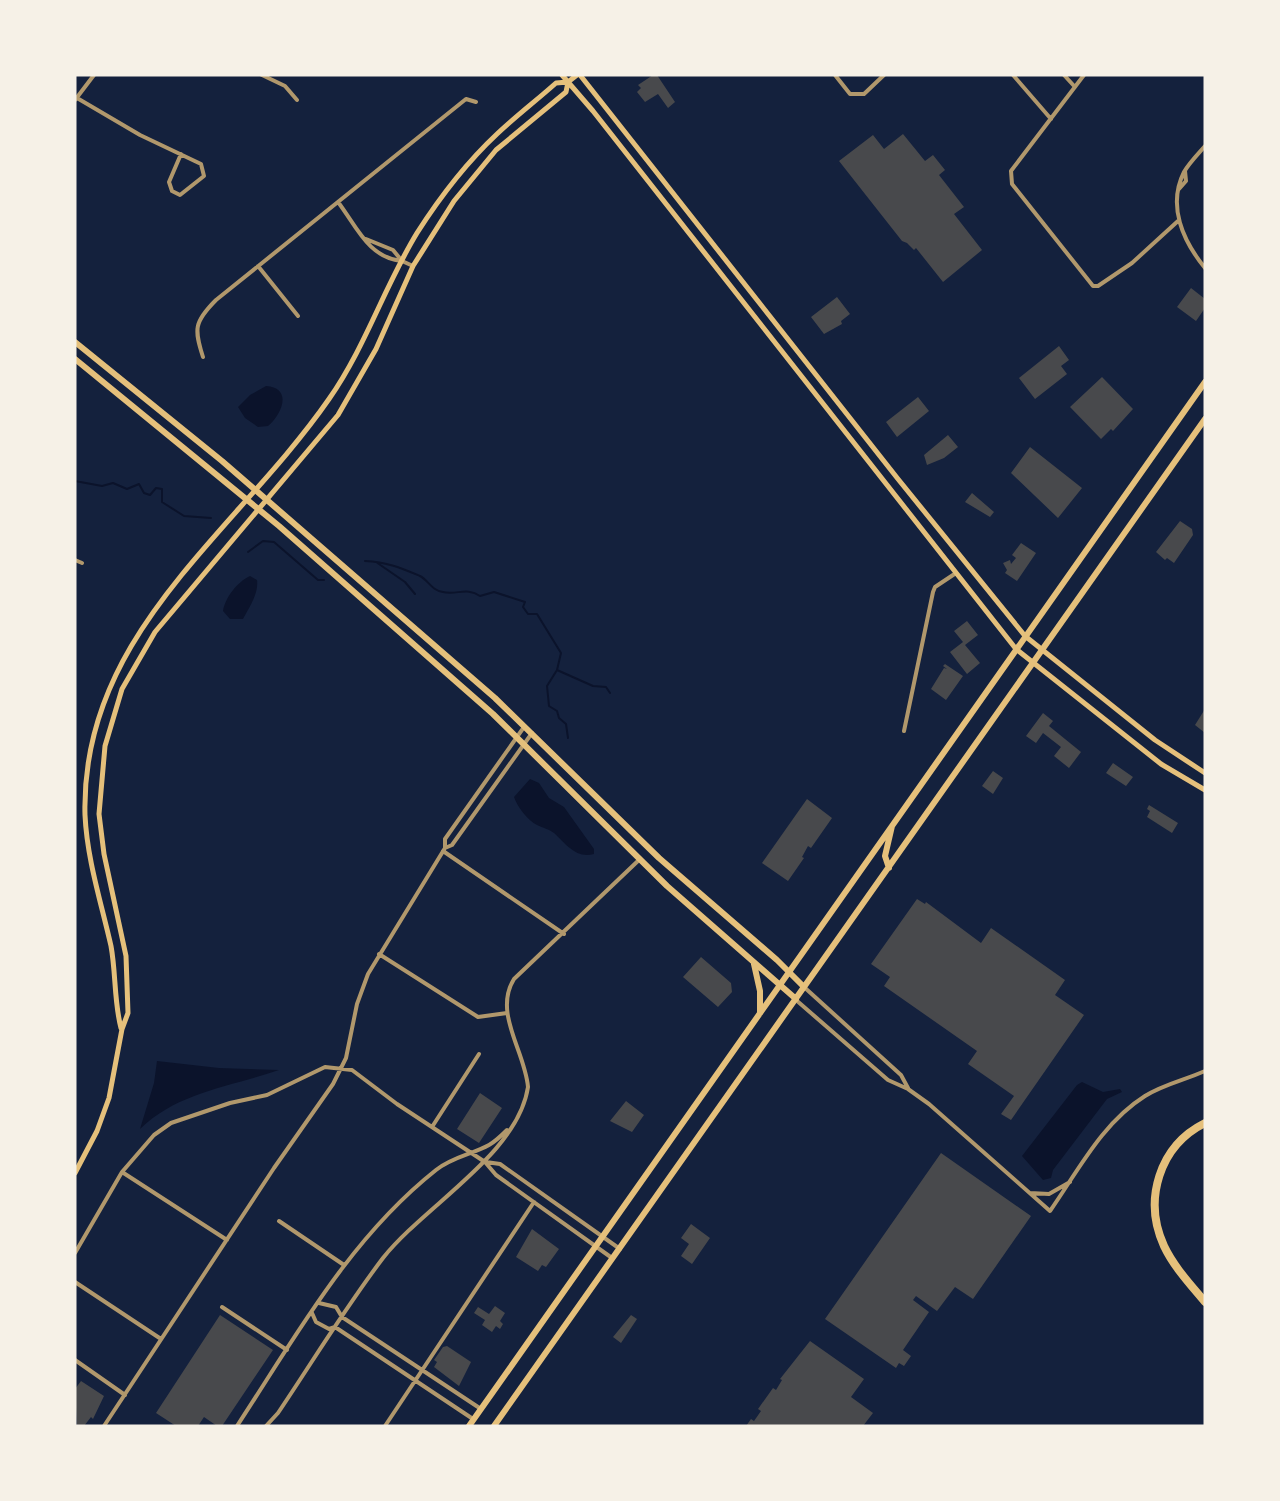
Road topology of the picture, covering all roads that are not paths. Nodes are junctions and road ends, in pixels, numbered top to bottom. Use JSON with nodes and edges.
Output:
{"nodes":[{"id":1,"x":94,"y":75,"type":"edge"},
{"id":2,"x":262,"y":75,"type":"edge"},
{"id":3,"x":562,"y":75,"type":"edge"},
{"id":4,"x":579,"y":75,"type":"edge"},
{"id":5,"x":835,"y":75,"type":"edge"},
{"id":6,"x":884,"y":75,"type":"edge"},
{"id":7,"x":1013,"y":75,"type":"edge"},
{"id":8,"x":1064,"y":75,"type":"edge"},
{"id":9,"x":1084,"y":75,"type":"edge"},
{"id":10,"x":568,"y":82,"type":"junction"},
{"id":11,"x":1075,"y":87,"type":"junction"},
{"id":12,"x":76,"y":99,"type":"edge"},
{"id":13,"x":297,"y":100,"type":"dead end"},
{"id":14,"x":476,"y":102,"type":"dead end"},
{"id":15,"x":1051,"y":119,"type":"junction"},
{"id":16,"x":1205,"y":146,"type":"edge"},
{"id":17,"x":181,"y":154,"type":"junction"},
{"id":18,"x":338,"y":202,"type":"junction"},
{"id":19,"x":1178,"y":221,"type":"junction"},
{"id":20,"x":366,"y":238,"type":"junction"},
{"id":21,"x":402,"y":261,"type":"junction"},
{"id":22,"x":258,"y":266,"type":"junction"},
{"id":23,"x":413,"y":267,"type":"junction"},
{"id":24,"x":1205,"y":268,"type":"edge"},
{"id":25,"x":298,"y":316,"type":"dead end"},
{"id":26,"x":75,"y":342,"type":"edge"},
{"id":27,"x":203,"y":357,"type":"dead end"},
{"id":28,"x":75,"y":359,"type":"edge"},
{"id":29,"x":1205,"y":382,"type":"edge"},
{"id":30,"x":1205,"y":419,"type":"edge"},
{"id":31,"x":255,"y":489,"type":"junction"},
{"id":32,"x":246,"y":499,"type":"junction"},
{"id":33,"x":267,"y":500,"type":"junction"},
{"id":34,"x":259,"y":510,"type":"junction"},
{"id":35,"x":75,"y":560,"type":"edge"},
{"id":36,"x":82,"y":563,"type":"dead end"},
{"id":37,"x":956,"y":573,"type":"junction"},
{"id":38,"x":1026,"y":636,"type":"junction"},
{"id":39,"x":1016,"y":649,"type":"junction"},
{"id":40,"x":1041,"y":651,"type":"junction"},
{"id":41,"x":1032,"y":664,"type":"junction"},
{"id":42,"x":525,"y":726,"type":"junction"},
{"id":43,"x":904,"y":731,"type":"dead end"},
{"id":44,"x":532,"y":733,"type":"junction"},
{"id":45,"x":517,"y":737,"type":"junction"},
{"id":46,"x":524,"y":744,"type":"junction"},
{"id":47,"x":1205,"y":773,"type":"edge"},
{"id":48,"x":1205,"y":790,"type":"edge"},
{"id":49,"x":892,"y":825,"type":"junction"},
{"id":50,"x":444,"y":849,"type":"junction"},
{"id":51,"x":640,"y":859,"type":"junction"},
{"id":52,"x":889,"y":868,"type":"junction"},
{"id":53,"x":564,"y":934,"type":"junction"},
{"id":54,"x":379,"y":954,"type":"junction"},
{"id":55,"x":753,"y":962,"type":"junction"},
{"id":56,"x":790,"y":972,"type":"junction"},
{"id":57,"x":780,"y":986,"type":"junction"},
{"id":58,"x":804,"y":987,"type":"junction"},
{"id":59,"x":796,"y":999,"type":"junction"},
{"id":60,"x":507,"y":1013,"type":"junction"},
{"id":61,"x":760,"y":1014,"type":"junction"},
{"id":62,"x":122,"y":1029,"type":"junction"},
{"id":63,"x":479,"y":1054,"type":"dead end"},
{"id":64,"x":343,"y":1067,"type":"junction"},
{"id":65,"x":1205,"y":1071,"type":"edge"},
{"id":66,"x":908,"y":1089,"type":"junction"},
{"id":67,"x":1205,"y":1123,"type":"edge"},
{"id":68,"x":512,"y":1126,"type":"junction"},
{"id":69,"x":432,"y":1127,"type":"junction"},
{"id":70,"x":469,"y":1151,"type":"junction"},
{"id":71,"x":485,"y":1162,"type":"junction"},
{"id":72,"x":122,"y":1172,"type":"junction"},
{"id":73,"x":75,"y":1173,"type":"edge"},
{"id":74,"x":1073,"y":1180,"type":"junction"},
{"id":75,"x":1030,"y":1193,"type":"junction"},
{"id":76,"x":534,"y":1202,"type":"junction"},
{"id":77,"x":279,"y":1221,"type":"dead end"},
{"id":78,"x":603,"y":1236,"type":"junction"},
{"id":79,"x":226,"y":1240,"type":"junction"},
{"id":80,"x":596,"y":1246,"type":"junction"},
{"id":81,"x":620,"y":1249,"type":"junction"},
{"id":82,"x":75,"y":1253,"type":"edge"},
{"id":83,"x":613,"y":1258,"type":"junction"},
{"id":84,"x":344,"y":1265,"type":"junction"},
{"id":85,"x":75,"y":1282,"type":"edge"},
{"id":86,"x":1205,"y":1302,"type":"edge"},
{"id":87,"x":317,"y":1304,"type":"junction"},
{"id":88,"x":222,"y":1307,"type":"dead end"},
{"id":89,"x":312,"y":1312,"type":"junction"},
{"id":90,"x":342,"y":1317,"type":"junction"},
{"id":91,"x":335,"y":1327,"type":"junction"},
{"id":92,"x":161,"y":1339,"type":"junction"},
{"id":93,"x":287,"y":1350,"type":"junction"},
{"id":94,"x":75,"y":1360,"type":"edge"},
{"id":95,"x":422,"y":1371,"type":"junction"},
{"id":96,"x":416,"y":1381,"type":"junction"},
{"id":97,"x":125,"y":1395,"type":"junction"},
{"id":98,"x":481,"y":1409,"type":"junction"},
{"id":99,"x":473,"y":1419,"type":"junction"},
{"id":100,"x":105,"y":1424,"type":"edge"},
{"id":101,"x":111,"y":1426,"type":"edge"},
{"id":102,"x":237,"y":1426,"type":"edge"},
{"id":103,"x":266,"y":1426,"type":"edge"},
{"id":104,"x":385,"y":1426,"type":"edge"},
{"id":105,"x":469,"y":1426,"type":"edge"},
{"id":106,"x":494,"y":1426,"type":"edge"}],
"edges":[{"from":1,"to":12,"type":"street"},
{"from":2,"to":13,"type":"street"},
{"from":3,"to":10,"type":"main road"},
{"from":4,"to":10,"type":"main road"},
{"from":4,"to":38,"type":"main road"},
{"from":5,"to":6,"type":"street"},
{"from":7,"to":15,"type":"street"},
{"from":8,"to":11,"type":"street"},
{"from":9,"to":11,"type":"street"},
{"from":10,"to":21,"type":"main road"},
{"from":10,"to":23,"type":"main road"},
{"from":10,"to":37,"type":"main road"},
{"from":11,"to":15,"type":"street"},
{"from":12,"to":17,"type":"street"},
{"from":14,"to":18,"type":"street"},
{"from":15,"to":19,"type":"street"},
{"from":16,"to":19,"type":"street"},
{"from":17,"to":17,"type":"street"},
{"from":18,"to":20,"type":"street"},
{"from":18,"to":22,"type":"street"},
{"from":19,"to":24,"type":"street"},
{"from":20,"to":21,"type":"street"},
{"from":20,"to":21,"type":"street"},
{"from":21,"to":23,"type":"street"},
{"from":21,"to":31,"type":"main road"},
{"from":22,"to":25,"type":"street"},
{"from":22,"to":27,"type":"street"},
{"from":23,"to":33,"type":"main road"},
{"from":26,"to":31,"type":"main road"},
{"from":28,"to":32,"type":"main road"},
{"from":29,"to":38,"type":"main road"},
{"from":30,"to":40,"type":"main road"},
{"from":31,"to":32,"type":"main road"},
{"from":31,"to":33,"type":"main road"},
{"from":32,"to":34,"type":"main road"},
{"from":32,"to":62,"type":"main road"},
{"from":33,"to":34,"type":"main road"},
{"from":33,"to":42,"type":"main road"},
{"from":34,"to":45,"type":"main road"},
{"from":34,"to":62,"type":"main road"},
{"from":35,"to":36,"type":"street"},
{"from":37,"to":39,"type":"main road"},
{"from":37,"to":43,"type":"street"},
{"from":38,"to":39,"type":"main road"},
{"from":38,"to":40,"type":"main road"},
{"from":39,"to":41,"type":"main road"},
{"from":39,"to":49,"type":"main road"},
{"from":40,"to":41,"type":"main road"},
{"from":40,"to":47,"type":"main road"},
{"from":41,"to":48,"type":"main road"},
{"from":41,"to":52,"type":"main road"},
{"from":42,"to":44,"type":"main road"},
{"from":42,"to":45,"type":"street"},
{"from":44,"to":46,"type":"street"},
{"from":44,"to":56,"type":"main road"},
{"from":45,"to":46,"type":"main road"},
{"from":45,"to":50,"type":"street"},
{"from":46,"to":50,"type":"street"},
{"from":46,"to":51,"type":"main road"},
{"from":49,"to":52,"type":"main road"},
{"from":49,"to":56,"type":"main road"},
{"from":50,"to":53,"type":"street"},
{"from":50,"to":54,"type":"street"},
{"from":51,"to":53,"type":"street"},
{"from":51,"to":55,"type":"main road"},
{"from":52,"to":58,"type":"main road"},
{"from":53,"to":60,"type":"street"},
{"from":54,"to":60,"type":"street"},
{"from":54,"to":64,"type":"street"},
{"from":55,"to":57,"type":"main road"},
{"from":55,"to":61,"type":"main road"},
{"from":56,"to":57,"type":"main road"},
{"from":56,"to":58,"type":"main road"},
{"from":57,"to":59,"type":"main road"},
{"from":57,"to":61,"type":"main road"},
{"from":58,"to":59,"type":"main road"},
{"from":58,"to":66,"type":"street"},
{"from":59,"to":66,"type":"street"},
{"from":59,"to":81,"type":"main road"},
{"from":60,"to":68,"type":"street"},
{"from":61,"to":78,"type":"main road"},
{"from":62,"to":73,"type":"main road"},
{"from":63,"to":69,"type":"street"},
{"from":64,"to":69,"type":"street"},
{"from":64,"to":72,"type":"street"},
{"from":64,"to":79,"type":"street"},
{"from":65,"to":74,"type":"street"},
{"from":66,"to":75,"type":"street"},
{"from":67,"to":86,"type":"highway"},
{"from":68,"to":70,"type":"street"},
{"from":68,"to":71,"type":"street"},
{"from":69,"to":70,"type":"street"},
{"from":70,"to":71,"type":"street"},
{"from":70,"to":84,"type":"street"},
{"from":71,"to":76,"type":"street"},
{"from":71,"to":78,"type":"street"},
{"from":71,"to":90,"type":"street"},
{"from":72,"to":79,"type":"street"},
{"from":72,"to":82,"type":"street"},
{"from":74,"to":75,"type":"street"},
{"from":74,"to":75,"type":"street"},
{"from":76,"to":80,"type":"street"},
{"from":76,"to":95,"type":"street"},
{"from":77,"to":84,"type":"street"},
{"from":78,"to":80,"type":"main road"},
{"from":78,"to":81,"type":"street"},
{"from":79,"to":92,"type":"street"},
{"from":80,"to":83,"type":"street"},
{"from":80,"to":98,"type":"main road"},
{"from":81,"to":83,"type":"main road"},
{"from":83,"to":106,"type":"main road"},
{"from":84,"to":87,"type":"street"},
{"from":85,"to":92,"type":"street"},
{"from":87,"to":89,"type":"street"},
{"from":87,"to":90,"type":"street"},
{"from":88,"to":93,"type":"street"},
{"from":89,"to":91,"type":"street"},
{"from":89,"to":93,"type":"street"},
{"from":90,"to":91,"type":"street"},
{"from":90,"to":95,"type":"street"},
{"from":91,"to":96,"type":"street"},
{"from":91,"to":103,"type":"street"},
{"from":92,"to":97,"type":"street"},
{"from":93,"to":102,"type":"street"},
{"from":94,"to":97,"type":"street"},
{"from":95,"to":96,"type":"street"},
{"from":95,"to":98,"type":"street"},
{"from":96,"to":99,"type":"street"},
{"from":96,"to":104,"type":"street"},
{"from":97,"to":100,"type":"street"},
{"from":98,"to":99,"type":"main road"},
{"from":99,"to":105,"type":"main road"},
{"from":100,"to":101,"type":"street"}]}
